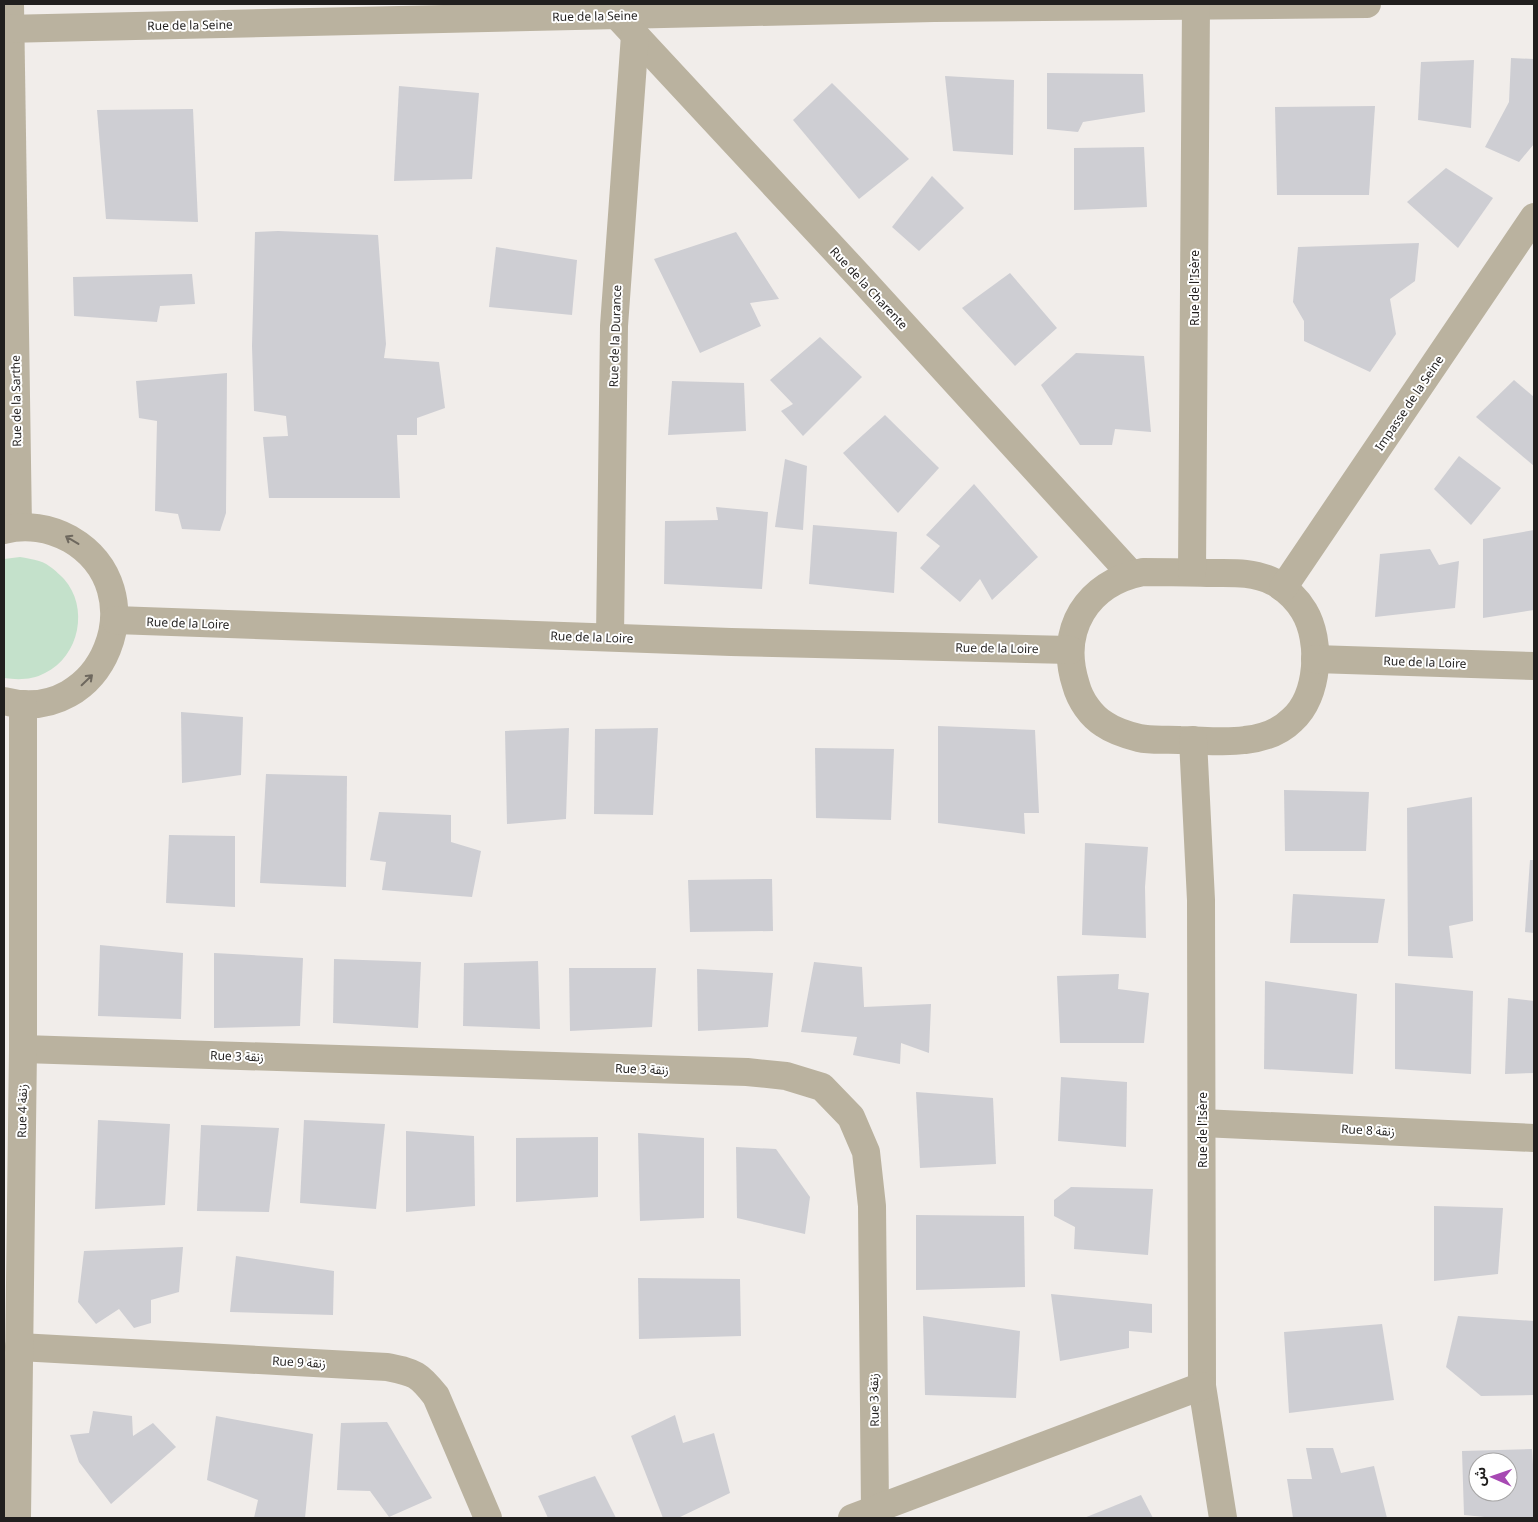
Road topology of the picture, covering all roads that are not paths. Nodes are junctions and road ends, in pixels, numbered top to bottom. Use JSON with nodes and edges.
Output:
{"nodes":[{"id":1,"x":1367,"y":4,"type":"edge"},
{"id":2,"x":1196,"y":5,"type":"edge"},
{"id":3,"x":619,"y":18,"type":"edge"},
{"id":4,"x":8,"y":21,"type":"edge"},
{"id":5,"x":1534,"y":217,"type":"edge"},
{"id":6,"x":11,"y":529,"type":"edge"},
{"id":7,"x":1192,"y":572,"type":"junction"},
{"id":8,"x":1131,"y":574,"type":"junction"},
{"id":9,"x":1283,"y":588,"type":"junction"},
{"id":10,"x":115,"y":620,"type":"junction"},
{"id":11,"x":610,"y":637,"type":"junction"},
{"id":12,"x":1070,"y":650,"type":"junction"},
{"id":13,"x":1315,"y":659,"type":"junction"},
{"id":14,"x":1534,"y":666,"type":"edge"},
{"id":15,"x":14,"y":703,"type":"edge"},
{"id":16,"x":1193,"y":740,"type":"junction"},
{"id":17,"x":23,"y":1049,"type":"junction"},
{"id":18,"x":1202,"y":1123,"type":"junction"},
{"id":19,"x":1534,"y":1138,"type":"edge"},
{"id":20,"x":12,"y":1314,"type":"edge"},
{"id":21,"x":19,"y":1347,"type":"junction"},
{"id":22,"x":1202,"y":1386,"type":"junction"},
{"id":23,"x":864,"y":1513,"type":"edge"},
{"id":24,"x":17,"y":1518,"type":"edge"},
{"id":25,"x":488,"y":1518,"type":"edge"},
{"id":26,"x":1223,"y":1518,"type":"edge"}],
"edges":[{"from":1,"to":2,"type":"street","name":"Rue de la Seine"},
{"from":2,"to":3,"type":"street","name":"Rue de la Seine"},
{"from":2,"to":7,"type":"street","name":"Rue de l'Isère"},
{"from":3,"to":4,"type":"street","name":"Rue de la Seine"},
{"from":3,"to":8,"type":"street","name":"Rue de la Charente"},
{"from":3,"to":11,"type":"street","name":"Rue de la Durance"},
{"from":4,"to":6,"type":"street","name":"Rue de la Sarthe"},
{"from":5,"to":9,"type":"street","name":"Impasse de la Seine"},
{"from":10,"to":6,"type":"street","one_way":true},
{"from":7,"to":8,"type":"street"},
{"from":7,"to":9,"type":"street"},
{"from":8,"to":12,"type":"street"},
{"from":9,"to":13,"type":"street"},
{"from":10,"to":11,"type":"street","name":"Rue de la Loire"},
{"from":15,"to":10,"type":"street","one_way":true},
{"from":11,"to":12,"type":"street","name":"Rue de la Loire"},
{"from":12,"to":16,"type":"street"},
{"from":13,"to":14,"type":"street","name":"Rue de la Loire"},
{"from":13,"to":16,"type":"street"},
{"from":15,"to":17,"type":"street","name":"Rue 4 زنقة"},
{"from":16,"to":18,"type":"street","name":"Rue de l'Isère"},
{"from":17,"to":20,"type":"street","name":"Rue 4 زنقة"},
{"from":17,"to":23,"type":"street","name":"Rue 3 زنقة"},
{"from":18,"to":19,"type":"street","name":"Rue 8 زنقة"},
{"from":18,"to":22,"type":"street","name":"Rue de l'Isère"},
{"from":20,"to":21,"type":"street","name":"Rue 4 زنقة"},
{"from":21,"to":24,"type":"street","name":"Rue 4 زنقة"},
{"from":21,"to":25,"type":"street","name":"Rue 9 زنقة"},
{"from":22,"to":23,"type":"street","name":"Rue 3 زنقة"},
{"from":22,"to":26,"type":"street","name":"Rue de l'Isère"}]}
